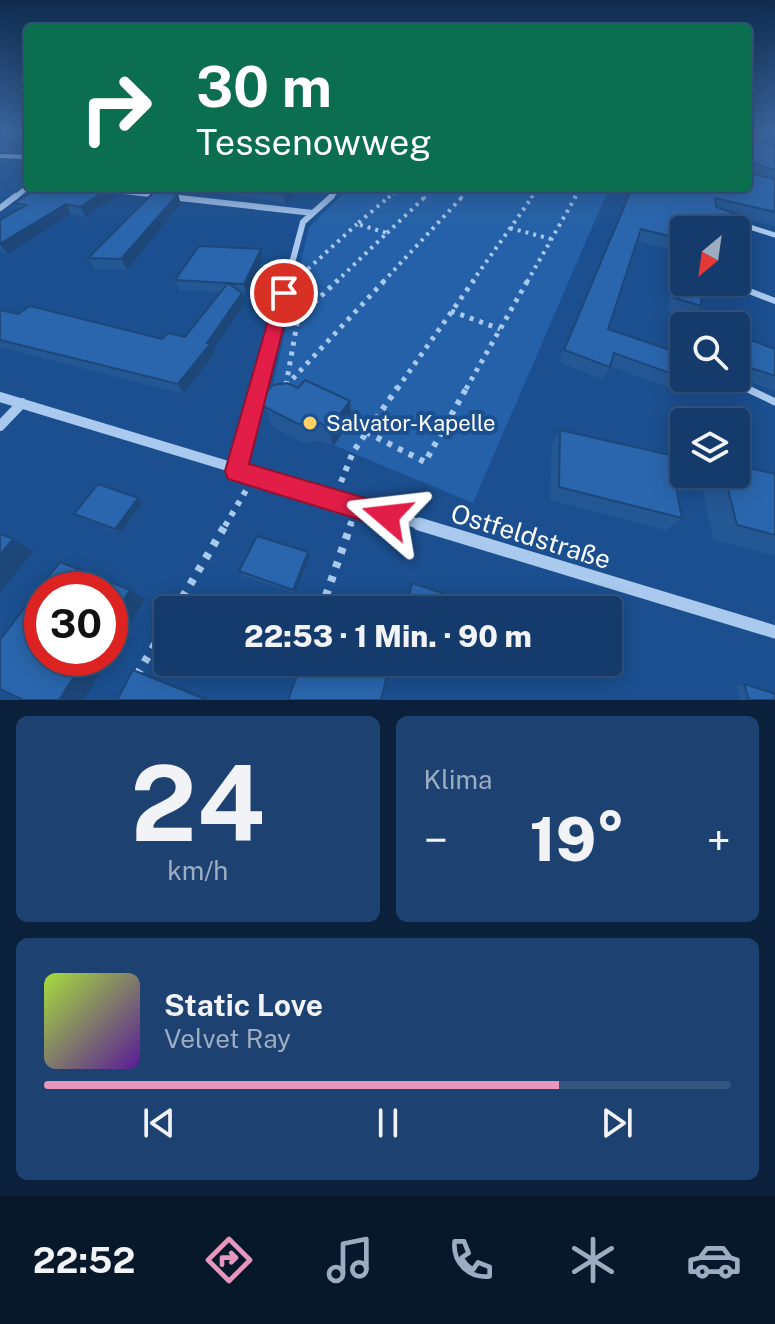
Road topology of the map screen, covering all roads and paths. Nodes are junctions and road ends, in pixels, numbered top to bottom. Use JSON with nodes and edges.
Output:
{"nodes":[{"id":1,"x":24,"y":190,"type":"edge"},
{"id":2,"x":129,"y":192,"type":"edge"},
{"id":3,"x":336,"y":192,"type":"edge"},
{"id":4,"x":394,"y":192,"type":"edge"},
{"id":5,"x":430,"y":192,"type":"edge"},
{"id":6,"x":466,"y":192,"type":"edge"},
{"id":7,"x":535,"y":192,"type":"edge"},
{"id":8,"x":578,"y":192,"type":"edge"},
{"id":9,"x":0,"y":208,"type":"edge"},
{"id":10,"x":313,"y":213,"type":"junction"},
{"id":11,"x":357,"y":224,"type":"junction"},
{"id":12,"x":750,"y":227,"type":"edge"},
{"id":13,"x":510,"y":228,"type":"junction"},
{"id":14,"x":387,"y":233,"type":"junction"},
{"id":15,"x":775,"y":235,"type":"edge"},
{"id":16,"x":551,"y":239,"type":"junction"},
{"id":17,"x":306,"y":280,"type":"dead end"},
{"id":18,"x":750,"y":291,"type":"edge"},
{"id":19,"x":775,"y":301,"type":"edge"},
{"id":20,"x":301,"y":305,"type":"dead end"},
{"id":21,"x":451,"y":311,"type":"junction"},
{"id":22,"x":298,"y":318,"type":"junction"},
{"id":23,"x":500,"y":329,"type":"junction"},
{"id":24,"x":750,"y":390,"type":"edge"},
{"id":25,"x":0,"y":397,"type":"edge"},
{"id":26,"x":775,"y":402,"type":"edge"},
{"id":27,"x":22,"y":403,"type":"junction"},
{"id":28,"x":0,"y":426,"type":"edge"},
{"id":29,"x":366,"y":432,"type":"junction"},
{"id":30,"x":236,"y":471,"type":"junction"},
{"id":31,"x":254,"y":476,"type":"junction"},
{"id":32,"x":333,"y":500,"type":"junction"},
{"id":33,"x":357,"y":507,"type":"junction"},
{"id":34,"x":183,"y":596,"type":"edge"},
{"id":35,"x":326,"y":596,"type":"edge"},
{"id":36,"x":775,"y":632,"type":"edge"},
{"id":37,"x":154,"y":646,"type":"edge"},
{"id":38,"x":130,"y":687,"type":"edge"}],
"edges":[{"from":1,"to":9,"type":"street"},
{"from":2,"to":10,"type":"street"},
{"from":3,"to":10,"type":"street"},
{"from":4,"to":11,"type":"path"},
{"from":5,"to":14,"type":"path"},
{"from":6,"to":22,"type":"path"},
{"from":7,"to":13,"type":"path"},
{"from":8,"to":16,"type":"path"},
{"from":10,"to":30,"type":"street"},
{"from":11,"to":14,"type":"path"},
{"from":11,"to":17,"type":"path"},
{"from":12,"to":15,"type":"lane"},
{"from":13,"to":16,"type":"path"},
{"from":13,"to":21,"type":"path"},
{"from":14,"to":22,"type":"path"},
{"from":16,"to":23,"type":"path"},
{"from":18,"to":19,"type":"lane"},
{"from":20,"to":22,"type":"path"},
{"from":21,"to":23,"type":"path"},
{"from":21,"to":29,"type":"path"},
{"from":23,"to":29,"type":"path"},
{"from":24,"to":26,"type":"lane"},
{"from":25,"to":27,"type":"street","name":"Ostfeldstraße"},
{"from":27,"to":28,"type":"street"},
{"from":27,"to":30,"type":"street","name":"Ostfeldstraße"},
{"from":29,"to":32,"type":"path"},
{"from":30,"to":31,"type":"street","name":"Ostfeldstraße"},
{"from":31,"to":32,"type":"street","name":"Ostfeldstraße"},
{"from":31,"to":34,"type":"path"},
{"from":32,"to":33,"type":"street","name":"Ostfeldstraße"},
{"from":33,"to":35,"type":"path"},
{"from":33,"to":36,"type":"street","name":"Ostfeldstraße"},
{"from":37,"to":38,"type":"path"}]}
